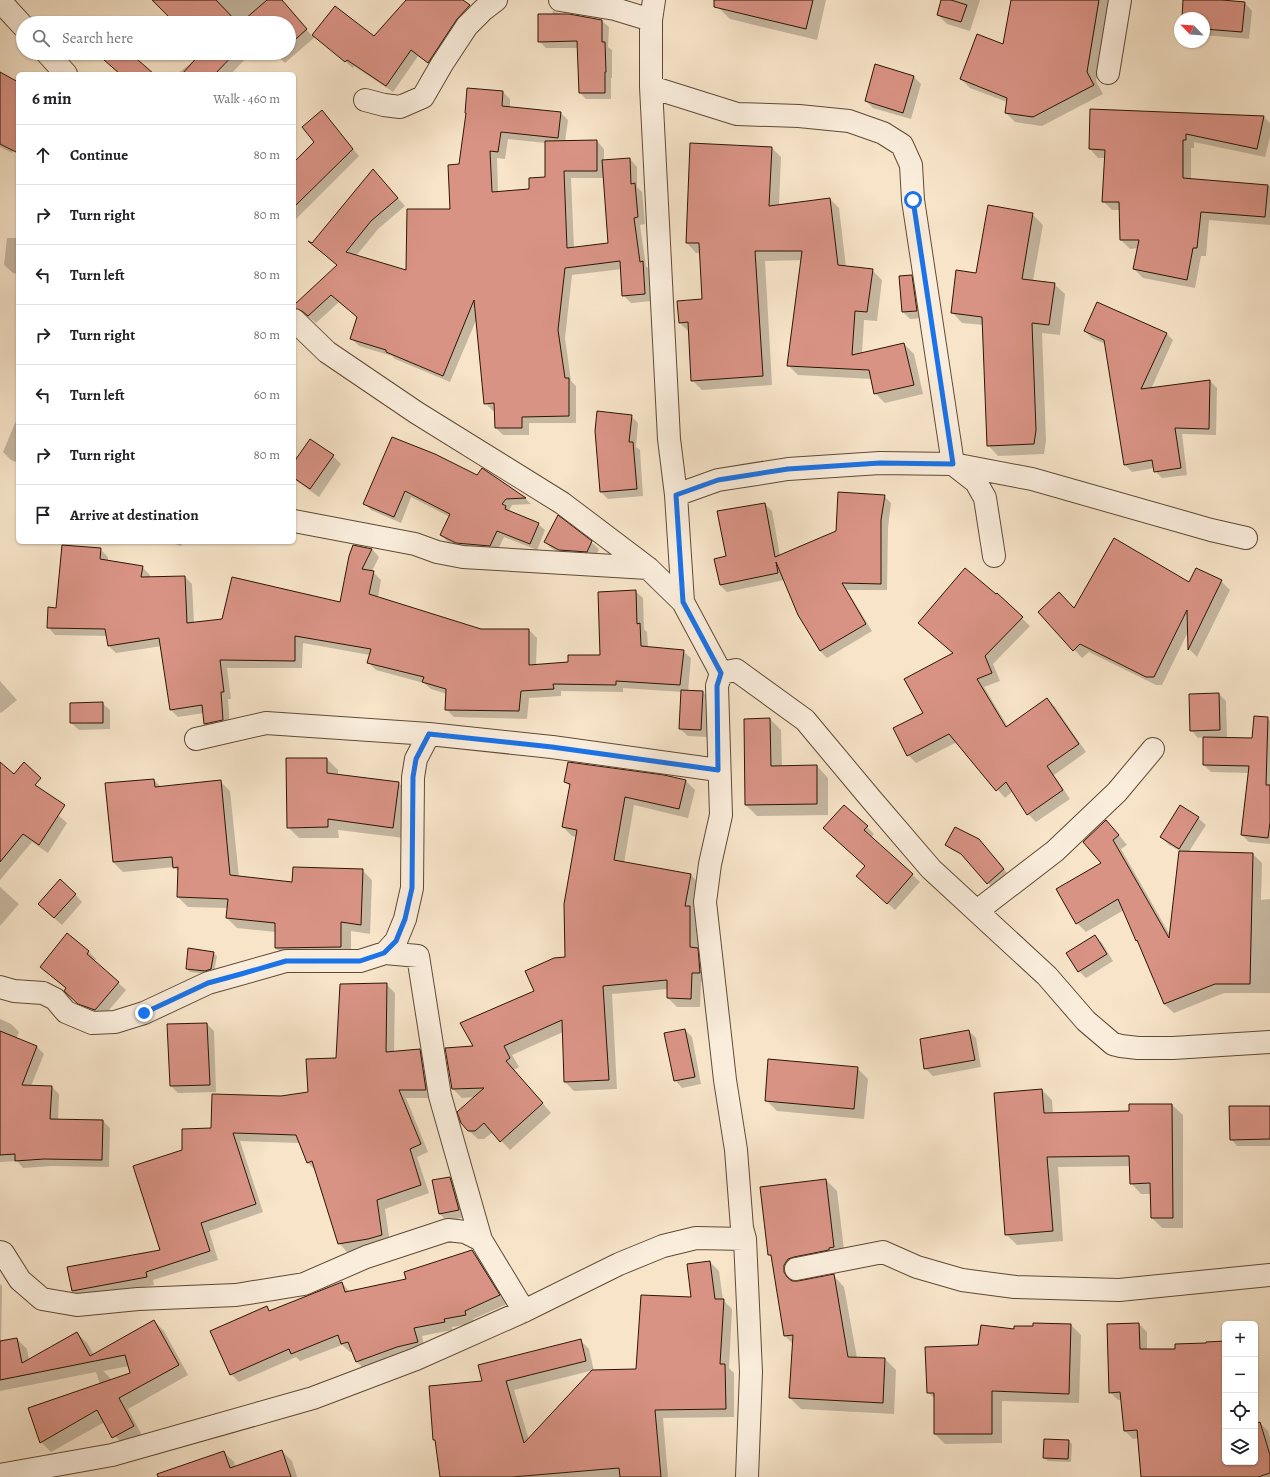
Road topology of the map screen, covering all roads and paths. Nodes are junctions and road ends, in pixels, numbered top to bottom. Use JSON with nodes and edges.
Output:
{"nodes":[{"id":1,"x":496,"y":0,"type":"edge"},
{"id":2,"x":560,"y":0,"type":"edge"},
{"id":3,"x":1120,"y":0,"type":"edge"},
{"id":4,"x":0,"y":1,"type":"edge"},
{"id":5,"x":652,"y":10,"type":"edge"},
{"id":6,"x":16,"y":18,"type":"edge"},
{"id":7,"x":53,"y":60,"type":"edge"},
{"id":8,"x":64,"y":72,"type":"edge"},
{"id":9,"x":1108,"y":73,"type":"dead end"},
{"id":10,"x":651,"y":87,"type":"junction"},
{"id":11,"x":365,"y":100,"type":"dead end"},
{"id":12,"x":296,"y":322,"type":"edge"},
{"id":13,"x":953,"y":464,"type":"junction"},
{"id":14,"x":676,"y":495,"type":"junction"},
{"id":15,"x":296,"y":521,"type":"edge"},
{"id":16,"x":1246,"y":538,"type":"dead end"},
{"id":17,"x":994,"y":556,"type":"dead end"},
{"id":18,"x":648,"y":568,"type":"junction"},
{"id":19,"x":683,"y":602,"type":"junction"},
{"id":20,"x":721,"y":673,"type":"junction"},
{"id":21,"x":429,"y":734,"type":"junction"},
{"id":22,"x":196,"y":740,"type":"dead end"},
{"id":23,"x":1153,"y":749,"type":"dead end"},
{"id":24,"x":718,"y":770,"type":"junction"},
{"id":25,"x":977,"y":911,"type":"junction"},
{"id":26,"x":384,"y":953,"type":"junction"},
{"id":27,"x":0,"y":987,"type":"edge"},
{"id":28,"x":1270,"y":1042,"type":"edge"},
{"id":29,"x":744,"y":1239,"type":"junction"},
{"id":30,"x":481,"y":1240,"type":"junction"},
{"id":31,"x":0,"y":1252,"type":"edge"},
{"id":32,"x":796,"y":1269,"type":"dead end"},
{"id":33,"x":1270,"y":1275,"type":"edge"},
{"id":34,"x":524,"y":1311,"type":"junction"},
{"id":35,"x":0,"y":1475,"type":"edge"},
{"id":36,"x":747,"y":1477,"type":"edge"}],
"edges":[{"from":1,"to":11,"type":"street"},
{"from":2,"to":5,"type":"street"},
{"from":3,"to":9,"type":"street"},
{"from":4,"to":6,"type":"street"},
{"from":5,"to":10,"type":"street"},
{"from":7,"to":8,"type":"street"},
{"from":10,"to":13,"type":"street"},
{"from":10,"to":14,"type":"street"},
{"from":12,"to":18,"type":"street"},
{"from":13,"to":14,"type":"street"},
{"from":13,"to":16,"type":"street"},
{"from":13,"to":17,"type":"street"},
{"from":14,"to":19,"type":"street"},
{"from":15,"to":18,"type":"street"},
{"from":18,"to":19,"type":"street"},
{"from":19,"to":20,"type":"street"},
{"from":20,"to":24,"type":"street"},
{"from":20,"to":25,"type":"street"},
{"from":21,"to":22,"type":"street"},
{"from":21,"to":24,"type":"street"},
{"from":21,"to":26,"type":"street"},
{"from":23,"to":25,"type":"street"},
{"from":24,"to":29,"type":"street"},
{"from":25,"to":28,"type":"street"},
{"from":26,"to":27,"type":"street"},
{"from":26,"to":30,"type":"street"},
{"from":29,"to":34,"type":"street"},
{"from":29,"to":36,"type":"street"},
{"from":30,"to":31,"type":"street"},
{"from":30,"to":34,"type":"street"},
{"from":32,"to":33,"type":"street"},
{"from":34,"to":35,"type":"street"}]}
